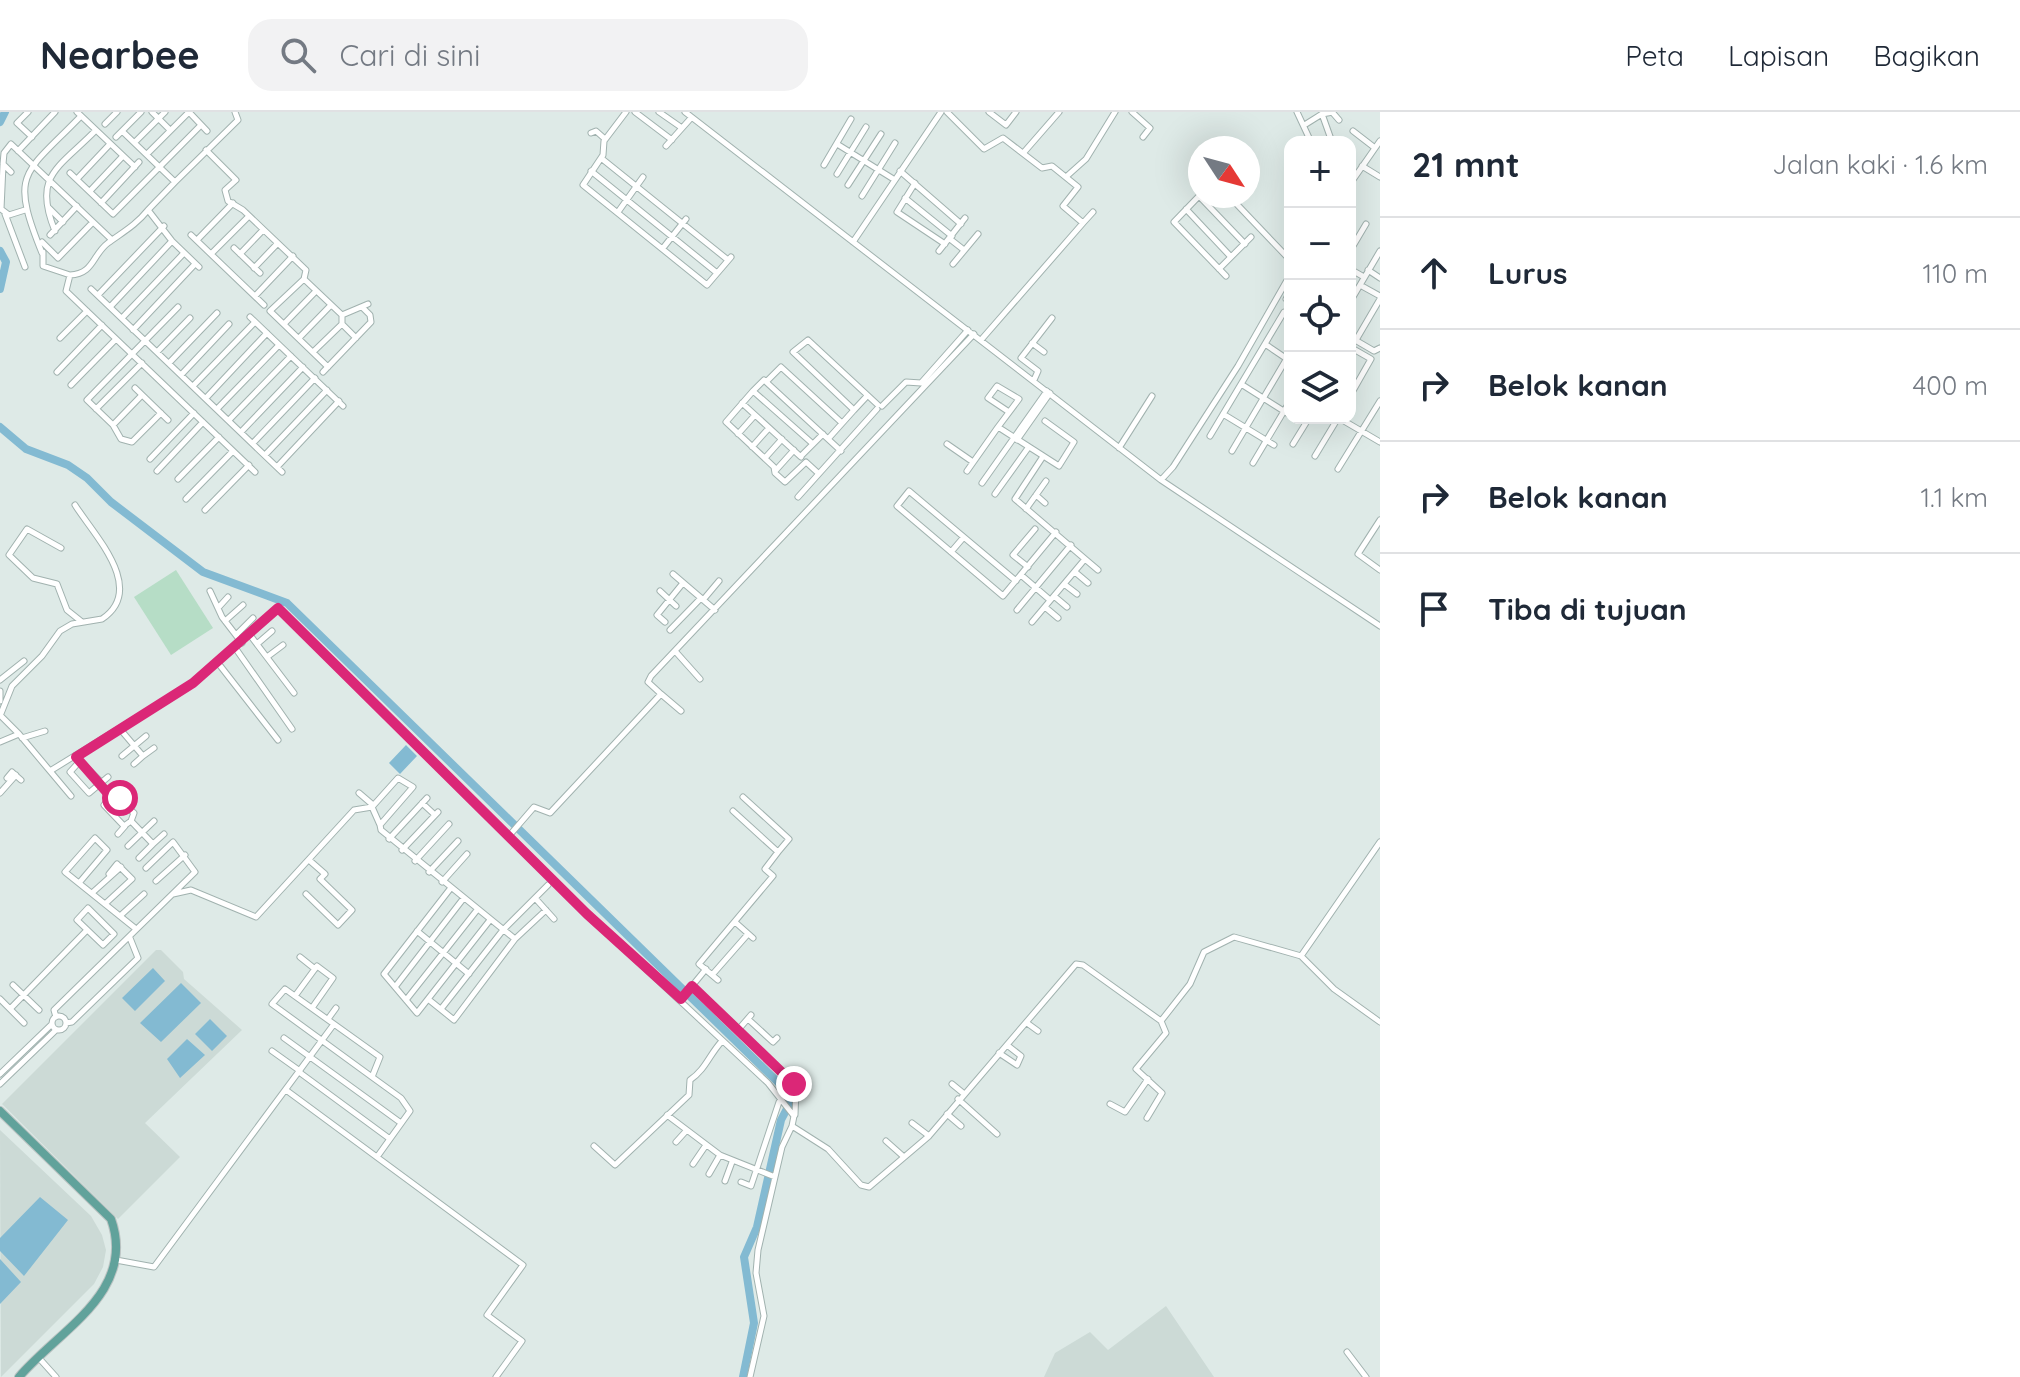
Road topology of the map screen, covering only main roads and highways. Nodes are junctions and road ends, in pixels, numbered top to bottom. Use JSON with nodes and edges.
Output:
{"nodes":[{"id":1,"x":0,"y":1111,"type":"edge"},
{"id":2,"x":19,"y":1377,"type":"edge"}],
"edges":[{"from":1,"to":2,"type":"main road"}]}
